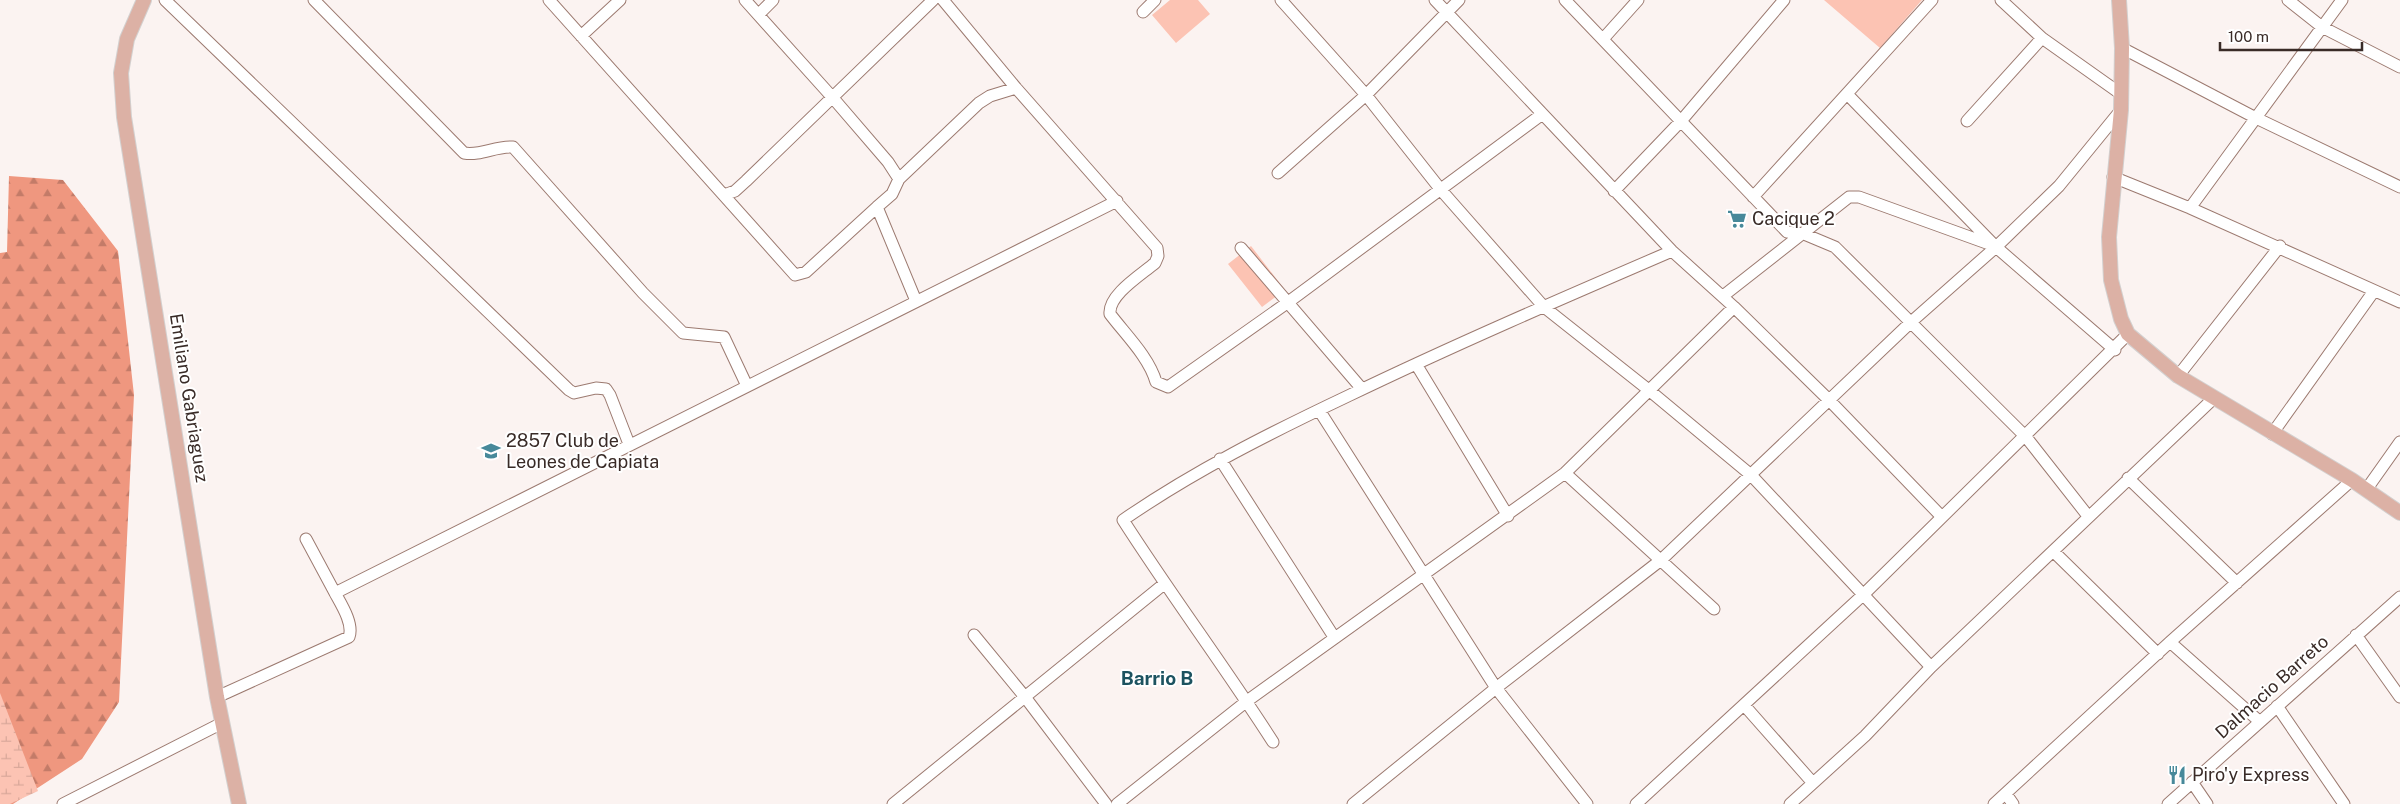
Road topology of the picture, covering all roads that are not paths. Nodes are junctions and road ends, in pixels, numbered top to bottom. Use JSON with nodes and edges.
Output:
{"nodes":[{"id":1,"x":144,"y":0,"type":"edge"},
{"id":2,"x":165,"y":0,"type":"edge"},
{"id":3,"x":314,"y":0,"type":"edge"},
{"id":4,"x":549,"y":0,"type":"edge"},
{"id":5,"x":620,"y":0,"type":"edge"},
{"id":6,"x":745,"y":0,"type":"edge"},
{"id":7,"x":773,"y":0,"type":"edge"},
{"id":8,"x":933,"y":0,"type":"edge"},
{"id":9,"x":943,"y":0,"type":"edge"},
{"id":10,"x":1155,"y":0,"type":"edge"},
{"id":11,"x":1281,"y":0,"type":"edge"},
{"id":12,"x":1435,"y":0,"type":"edge"},
{"id":13,"x":1459,"y":0,"type":"edge"},
{"id":14,"x":1565,"y":0,"type":"edge"},
{"id":15,"x":1638,"y":0,"type":"edge"},
{"id":16,"x":1784,"y":0,"type":"edge"},
{"id":17,"x":1932,"y":0,"type":"edge"},
{"id":18,"x":2001,"y":0,"type":"edge"},
{"id":19,"x":2119,"y":0,"type":"edge"},
{"id":20,"x":2288,"y":0,"type":"edge"},
{"id":21,"x":2342,"y":0,"type":"edge"},
{"id":22,"x":1143,"y":12,"type":"dead end"},
{"id":23,"x":1447,"y":13,"type":"junction"},
{"id":24,"x":758,"y":14,"type":"junction"},
{"id":25,"x":2322,"y":27,"type":"junction"},
{"id":26,"x":581,"y":36,"type":"junction"},
{"id":27,"x":2042,"y":38,"type":"junction"},
{"id":28,"x":1603,"y":39,"type":"junction"},
{"id":29,"x":2122,"y":48,"type":"junction"},
{"id":30,"x":2400,"y":67,"type":"edge"},
{"id":31,"x":1016,"y":88,"type":"junction"},
{"id":32,"x":1847,"y":94,"type":"junction"},
{"id":33,"x":2121,"y":94,"type":"junction"},
{"id":34,"x":1366,"y":95,"type":"junction"},
{"id":35,"x":833,"y":98,"type":"junction"},
{"id":36,"x":2121,"y":110,"type":"junction"},
{"id":37,"x":1541,"y":115,"type":"junction"},
{"id":38,"x":2256,"y":118,"type":"junction"},
{"id":39,"x":1681,"y":121,"type":"junction"},
{"id":40,"x":1966,"y":121,"type":"dead end"},
{"id":41,"x":1278,"y":173,"type":"dead end"},
{"id":42,"x":2113,"y":177,"type":"junction"},
{"id":43,"x":899,"y":178,"type":"junction"},
{"id":44,"x":2400,"y":187,"type":"edge"},
{"id":45,"x":1441,"y":190,"type":"junction"},
{"id":46,"x":1614,"y":191,"type":"junction"},
{"id":47,"x":724,"y":195,"type":"junction"},
{"id":48,"x":1753,"y":197,"type":"junction"},
{"id":49,"x":1118,"y":201,"type":"junction"},
{"id":50,"x":877,"y":207,"type":"junction"},
{"id":51,"x":2190,"y":208,"type":"junction"},
{"id":52,"x":1804,"y":234,"type":"junction"},
{"id":53,"x":1996,"y":246,"type":"junction"},
{"id":54,"x":2280,"y":246,"type":"junction"},
{"id":55,"x":1241,"y":248,"type":"dead end"},
{"id":56,"x":1672,"y":251,"type":"junction"},
{"id":57,"x":2374,"y":291,"type":"junction"},
{"id":58,"x":1723,"y":296,"type":"junction"},
{"id":59,"x":2399,"y":299,"type":"edge"},
{"id":60,"x":916,"y":301,"type":"junction"},
{"id":61,"x":1287,"y":303,"type":"junction"},
{"id":62,"x":1544,"y":307,"type":"junction"},
{"id":63,"x":1734,"y":307,"type":"junction"},
{"id":64,"x":1910,"y":323,"type":"junction"},
{"id":65,"x":2128,"y":334,"type":"junction"},
{"id":66,"x":2114,"y":350,"type":"junction"},
{"id":67,"x":1416,"y":364,"type":"junction"},
{"id":68,"x":2178,"y":376,"type":"junction"},
{"id":69,"x":747,"y":386,"type":"junction"},
{"id":70,"x":1362,"y":389,"type":"junction"},
{"id":71,"x":1650,"y":391,"type":"junction"},
{"id":72,"x":2214,"y":398,"type":"junction"},
{"id":73,"x":1830,"y":400,"type":"junction"},
{"id":74,"x":1319,"y":410,"type":"junction"},
{"id":75,"x":2272,"y":434,"type":"junction"},
{"id":76,"x":2026,"y":437,"type":"junction"},
{"id":77,"x":2400,"y":442,"type":"edge"},
{"id":78,"x":630,"y":444,"type":"junction"},
{"id":79,"x":1220,"y":459,"type":"junction"},
{"id":80,"x":1566,"y":474,"type":"junction"},
{"id":81,"x":1751,"y":475,"type":"junction"},
{"id":82,"x":2128,"y":478,"type":"junction"},
{"id":83,"x":2352,"y":480,"type":"junction"},
{"id":84,"x":2366,"y":490,"type":"junction"},
{"id":85,"x":2400,"y":513,"type":"edge"},
{"id":86,"x":1508,"y":516,"type":"junction"},
{"id":87,"x":1941,"y":516,"type":"junction"},
{"id":88,"x":2088,"y":516,"type":"junction"},
{"id":89,"x":306,"y":539,"type":"dead end"},
{"id":90,"x":2054,"y":552,"type":"junction"},
{"id":91,"x":1660,"y":560,"type":"junction"},
{"id":92,"x":1422,"y":574,"type":"junction"},
{"id":93,"x":2237,"y":583,"type":"junction"},
{"id":94,"x":1164,"y":584,"type":"junction"},
{"id":95,"x":335,"y":592,"type":"junction"},
{"id":96,"x":1864,"y":594,"type":"junction"},
{"id":97,"x":2400,"y":597,"type":"edge"},
{"id":98,"x":1714,"y":609,"type":"dead end"},
{"id":99,"x":974,"y":635,"type":"dead end"},
{"id":100,"x":2356,"y":635,"type":"junction"},
{"id":101,"x":1334,"y":637,"type":"junction"},
{"id":102,"x":2170,"y":642,"type":"junction"},
{"id":103,"x":2158,"y":654,"type":"junction"},
{"id":104,"x":1931,"y":667,"type":"junction"},
{"id":105,"x":1496,"y":688,"type":"junction"},
{"id":106,"x":217,"y":697,"type":"junction"},
{"id":107,"x":1025,"y":697,"type":"junction"},
{"id":108,"x":2400,"y":697,"type":"edge"},
{"id":109,"x":1247,"y":701,"type":"junction"},
{"id":110,"x":1744,"y":705,"type":"junction"},
{"id":111,"x":2277,"y":706,"type":"junction"},
{"id":112,"x":2259,"y":721,"type":"junction"},
{"id":113,"x":222,"y":723,"type":"junction"},
{"id":114,"x":1273,"y":742,"type":"dead end"},
{"id":115,"x":2192,"y":782,"type":"junction"},
{"id":116,"x":1813,"y":783,"type":"junction"},
{"id":117,"x":2006,"y":794,"type":"junction"},
{"id":118,"x":63,"y":804,"type":"edge"},
{"id":119,"x":239,"y":804,"type":"edge"},
{"id":120,"x":892,"y":804,"type":"edge"},
{"id":121,"x":1106,"y":804,"type":"edge"},
{"id":122,"x":1117,"y":804,"type":"edge"},
{"id":123,"x":1353,"y":804,"type":"edge"},
{"id":124,"x":1587,"y":804,"type":"edge"},
{"id":125,"x":1636,"y":804,"type":"edge"},
{"id":126,"x":1790,"y":804,"type":"edge"},
{"id":127,"x":1994,"y":804,"type":"edge"},
{"id":128,"x":2013,"y":804,"type":"edge"},
{"id":129,"x":2168,"y":804,"type":"edge"},
{"id":130,"x":2207,"y":804,"type":"edge"},
{"id":131,"x":2344,"y":804,"type":"edge"}],
"edges":[{"from":1,"to":106,"type":"main road","name":"Emiliano Gabriaguez"},
{"from":2,"to":78,"type":"street"},
{"from":3,"to":69,"type":"street"},
{"from":4,"to":26,"type":"street"},
{"from":5,"to":26,"type":"street"},
{"from":6,"to":24,"type":"street"},
{"from":7,"to":24,"type":"street"},
{"from":8,"to":35,"type":"street"},
{"from":9,"to":31,"type":"street"},
{"from":10,"to":22,"type":"street"},
{"from":11,"to":34,"type":"street"},
{"from":12,"to":23,"type":"street"},
{"from":13,"to":23,"type":"street"},
{"from":14,"to":28,"type":"street"},
{"from":15,"to":28,"type":"street"},
{"from":16,"to":39,"type":"street"},
{"from":17,"to":32,"type":"street"},
{"from":18,"to":27,"type":"street"},
{"from":19,"to":29,"type":"main road"},
{"from":20,"to":25,"type":"street"},
{"from":21,"to":25,"type":"street"},
{"from":23,"to":34,"type":"street"},
{"from":23,"to":37,"type":"street"},
{"from":24,"to":35,"type":"street"},
{"from":25,"to":30,"type":"street"},
{"from":25,"to":38,"type":"street"},
{"from":26,"to":47,"type":"street"},
{"from":27,"to":33,"type":"street"},
{"from":27,"to":40,"type":"street"},
{"from":28,"to":39,"type":"street"},
{"from":29,"to":33,"type":"main road"},
{"from":29,"to":38,"type":"street"},
{"from":31,"to":43,"type":"street"},
{"from":31,"to":49,"type":"street"},
{"from":32,"to":48,"type":"street"},
{"from":32,"to":53,"type":"street"},
{"from":33,"to":36,"type":"main road"},
{"from":34,"to":41,"type":"street"},
{"from":34,"to":45,"type":"street"},
{"from":35,"to":43,"type":"street"},
{"from":35,"to":47,"type":"street"},
{"from":36,"to":42,"type":"main road"},
{"from":36,"to":53,"type":"street"},
{"from":37,"to":45,"type":"street"},
{"from":37,"to":46,"type":"street"},
{"from":38,"to":44,"type":"street"},
{"from":38,"to":51,"type":"street"},
{"from":39,"to":46,"type":"street"},
{"from":39,"to":48,"type":"street"},
{"from":42,"to":51,"type":"street"},
{"from":42,"to":65,"type":"main road"},
{"from":43,"to":50,"type":"street"},
{"from":45,"to":61,"type":"street"},
{"from":45,"to":62,"type":"street"},
{"from":46,"to":56,"type":"street"},
{"from":47,"to":50,"type":"street"},
{"from":48,"to":52,"type":"street"},
{"from":49,"to":60,"type":"street"},
{"from":49,"to":61,"type":"street"},
{"from":50,"to":60,"type":"street"},
{"from":51,"to":54,"type":"street"},
{"from":52,"to":53,"type":"street"},
{"from":52,"to":58,"type":"street"},
{"from":52,"to":64,"type":"street"},
{"from":53,"to":64,"type":"street"},
{"from":53,"to":66,"type":"street"},
{"from":54,"to":57,"type":"street"},
{"from":54,"to":68,"type":"street"},
{"from":55,"to":61,"type":"street"},
{"from":56,"to":58,"type":"street"},
{"from":56,"to":62,"type":"street"},
{"from":57,"to":59,"type":"street"},
{"from":57,"to":75,"type":"street"},
{"from":58,"to":63,"type":"street"},
{"from":60,"to":69,"type":"street"},
{"from":61,"to":70,"type":"street"},
{"from":62,"to":67,"type":"street"},
{"from":62,"to":71,"type":"street"},
{"from":63,"to":71,"type":"street"},
{"from":63,"to":73,"type":"street"},
{"from":64,"to":73,"type":"street"},
{"from":64,"to":76,"type":"street"},
{"from":65,"to":66,"type":"street"},
{"from":65,"to":68,"type":"main road"},
{"from":66,"to":76,"type":"street"},
{"from":67,"to":70,"type":"street"},
{"from":67,"to":86,"type":"street"},
{"from":68,"to":72,"type":"main road"},
{"from":69,"to":78,"type":"street"},
{"from":70,"to":74,"type":"street"},
{"from":71,"to":80,"type":"street"},
{"from":71,"to":81,"type":"street"},
{"from":72,"to":75,"type":"main road"},
{"from":72,"to":82,"type":"street"},
{"from":73,"to":81,"type":"street"},
{"from":73,"to":87,"type":"street"},
{"from":74,"to":79,"type":"street"},
{"from":74,"to":92,"type":"street"},
{"from":75,"to":83,"type":"main road"},
{"from":76,"to":87,"type":"street"},
{"from":76,"to":88,"type":"street"},
{"from":77,"to":84,"type":"street"},
{"from":78,"to":95,"type":"street"},
{"from":79,"to":94,"type":"street"},
{"from":79,"to":101,"type":"street"},
{"from":80,"to":86,"type":"street"},
{"from":80,"to":91,"type":"street"},
{"from":81,"to":91,"type":"street"},
{"from":81,"to":96,"type":"street"},
{"from":82,"to":88,"type":"street"},
{"from":82,"to":93,"type":"street"},
{"from":83,"to":84,"type":"main road"},
{"from":83,"to":93,"type":"street"},
{"from":84,"to":85,"type":"main road"},
{"from":86,"to":92,"type":"street"},
{"from":87,"to":96,"type":"street"},
{"from":88,"to":90,"type":"street"},
{"from":89,"to":95,"type":"street"},
{"from":90,"to":103,"type":"street"},
{"from":90,"to":104,"type":"street"},
{"from":91,"to":98,"type":"street"},
{"from":91,"to":105,"type":"street"},
{"from":92,"to":101,"type":"street"},
{"from":92,"to":105,"type":"street"},
{"from":93,"to":102,"type":"street"},
{"from":94,"to":107,"type":"street"},
{"from":94,"to":109,"type":"street"},
{"from":95,"to":106,"type":"street"},
{"from":96,"to":104,"type":"street"},
{"from":96,"to":110,"type":"street"},
{"from":97,"to":100,"type":"street","name":"Dalmacio Barreto"},
{"from":99,"to":107,"type":"street"},
{"from":100,"to":108,"type":"street"},
{"from":100,"to":111,"type":"street","name":"Dalmacio Barreto"},
{"from":101,"to":109,"type":"street"},
{"from":102,"to":103,"type":"street"},
{"from":102,"to":112,"type":"street"},
{"from":103,"to":117,"type":"street"},
{"from":104,"to":116,"type":"street"},
{"from":105,"to":123,"type":"street"},
{"from":105,"to":124,"type":"street"},
{"from":106,"to":113,"type":"main road","name":"Emiliano Gabriaguez"},
{"from":107,"to":120,"type":"street"},
{"from":107,"to":121,"type":"street"},
{"from":109,"to":114,"type":"street"},
{"from":109,"to":122,"type":"street"},
{"from":110,"to":116,"type":"street"},
{"from":110,"to":125,"type":"street"},
{"from":111,"to":112,"type":"street","name":"Dalmacio Barreto"},
{"from":111,"to":131,"type":"street"},
{"from":112,"to":115,"type":"street","name":"Dalmacio Barreto"},
{"from":113,"to":118,"type":"street"},
{"from":113,"to":119,"type":"main road","name":"Emiliano Gabriaguez"},
{"from":115,"to":129,"type":"street","name":"Dalmacio Barreto"},
{"from":115,"to":130,"type":"street"},
{"from":116,"to":126,"type":"street"},
{"from":117,"to":127,"type":"street"},
{"from":117,"to":128,"type":"street"}]}
